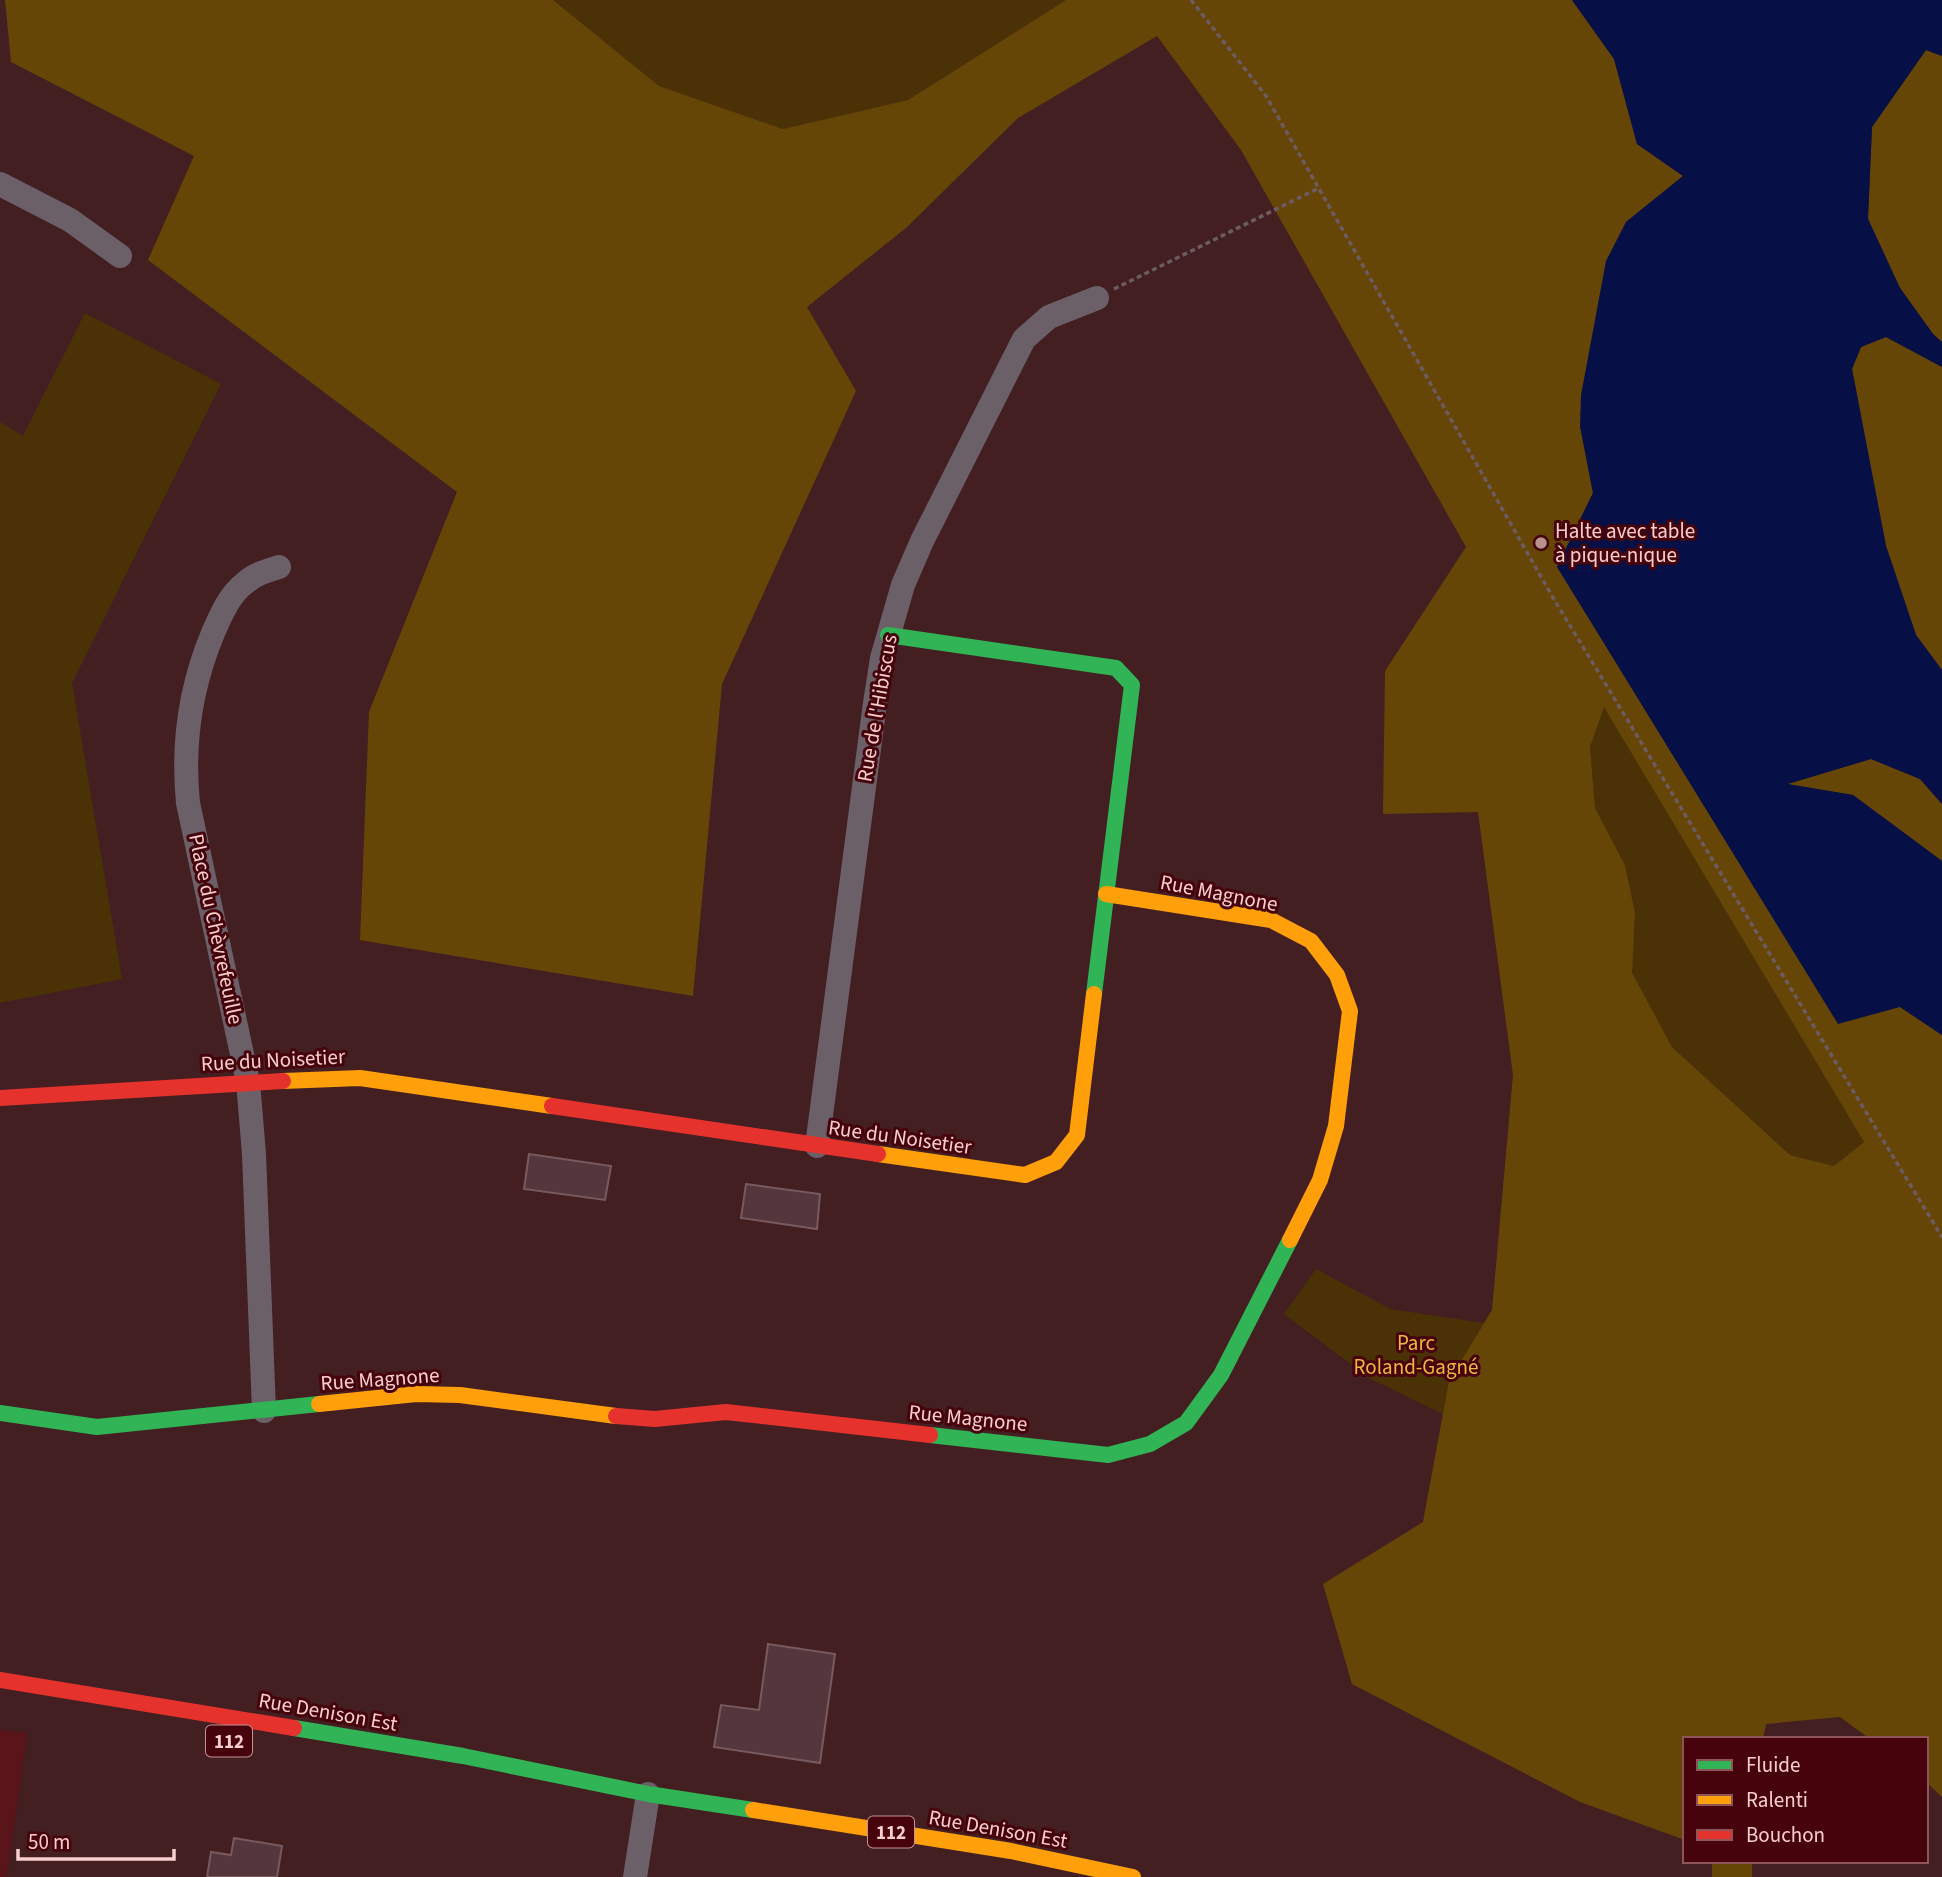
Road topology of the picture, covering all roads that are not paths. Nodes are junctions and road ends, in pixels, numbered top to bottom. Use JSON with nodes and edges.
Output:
{"nodes":[{"id":1,"x":0,"y":184,"type":"edge"},
{"id":2,"x":120,"y":256,"type":"dead end"},
{"id":3,"x":1097,"y":298,"type":"road end"},
{"id":4,"x":279,"y":567,"type":"dead end"},
{"id":5,"x":888,"y":635,"type":"junction"},
{"id":6,"x":1106,"y":894,"type":"junction"},
{"id":7,"x":248,"y":1082,"type":"junction"},
{"id":8,"x":0,"y":1098,"type":"edge"},
{"id":9,"x":817,"y":1146,"type":"junction"},
{"id":10,"x":264,"y":1410,"type":"junction"},
{"id":11,"x":0,"y":1413,"type":"edge"},
{"id":12,"x":0,"y":1680,"type":"edge"},
{"id":13,"x":512,"y":1782,"type":"dead end"},
{"id":14,"x":648,"y":1794,"type":"junction"},
{"id":15,"x":635,"y":1877,"type":"edge"},
{"id":16,"x":1133,"y":1877,"type":"edge"}],
"edges":[{"from":1,"to":2,"type":"street"},
{"from":3,"to":5,"type":"street","name":"Rue de l'Hibiscus"},
{"from":4,"to":7,"type":"street","name":"Place du Chèvrefeuille"},
{"from":5,"to":6,"type":"street","name":"Rue du Noisetier"},
{"from":5,"to":9,"type":"street","name":"Rue de l'Hibiscus"},
{"from":6,"to":9,"type":"street","name":"Rue du Noisetier"},
{"from":6,"to":10,"type":"street","name":"Rue Magnone"},
{"from":7,"to":8,"type":"street","name":"Rue du Noisetier"},
{"from":7,"to":9,"type":"street","name":"Rue du Noisetier"},
{"from":7,"to":10,"type":"street","name":"Place du Chèvrefeuille"},
{"from":10,"to":11,"type":"street","name":"Rue Magnone"},
{"from":12,"to":14,"type":"street","name":"Rue Denison Est"},
{"from":13,"to":14,"type":"street","name":"Rue Denison Est","number":"112"},
{"from":14,"to":15,"type":"street"},
{"from":14,"to":16,"type":"street","name":"Rue Denison Est","number":"112"}]}
